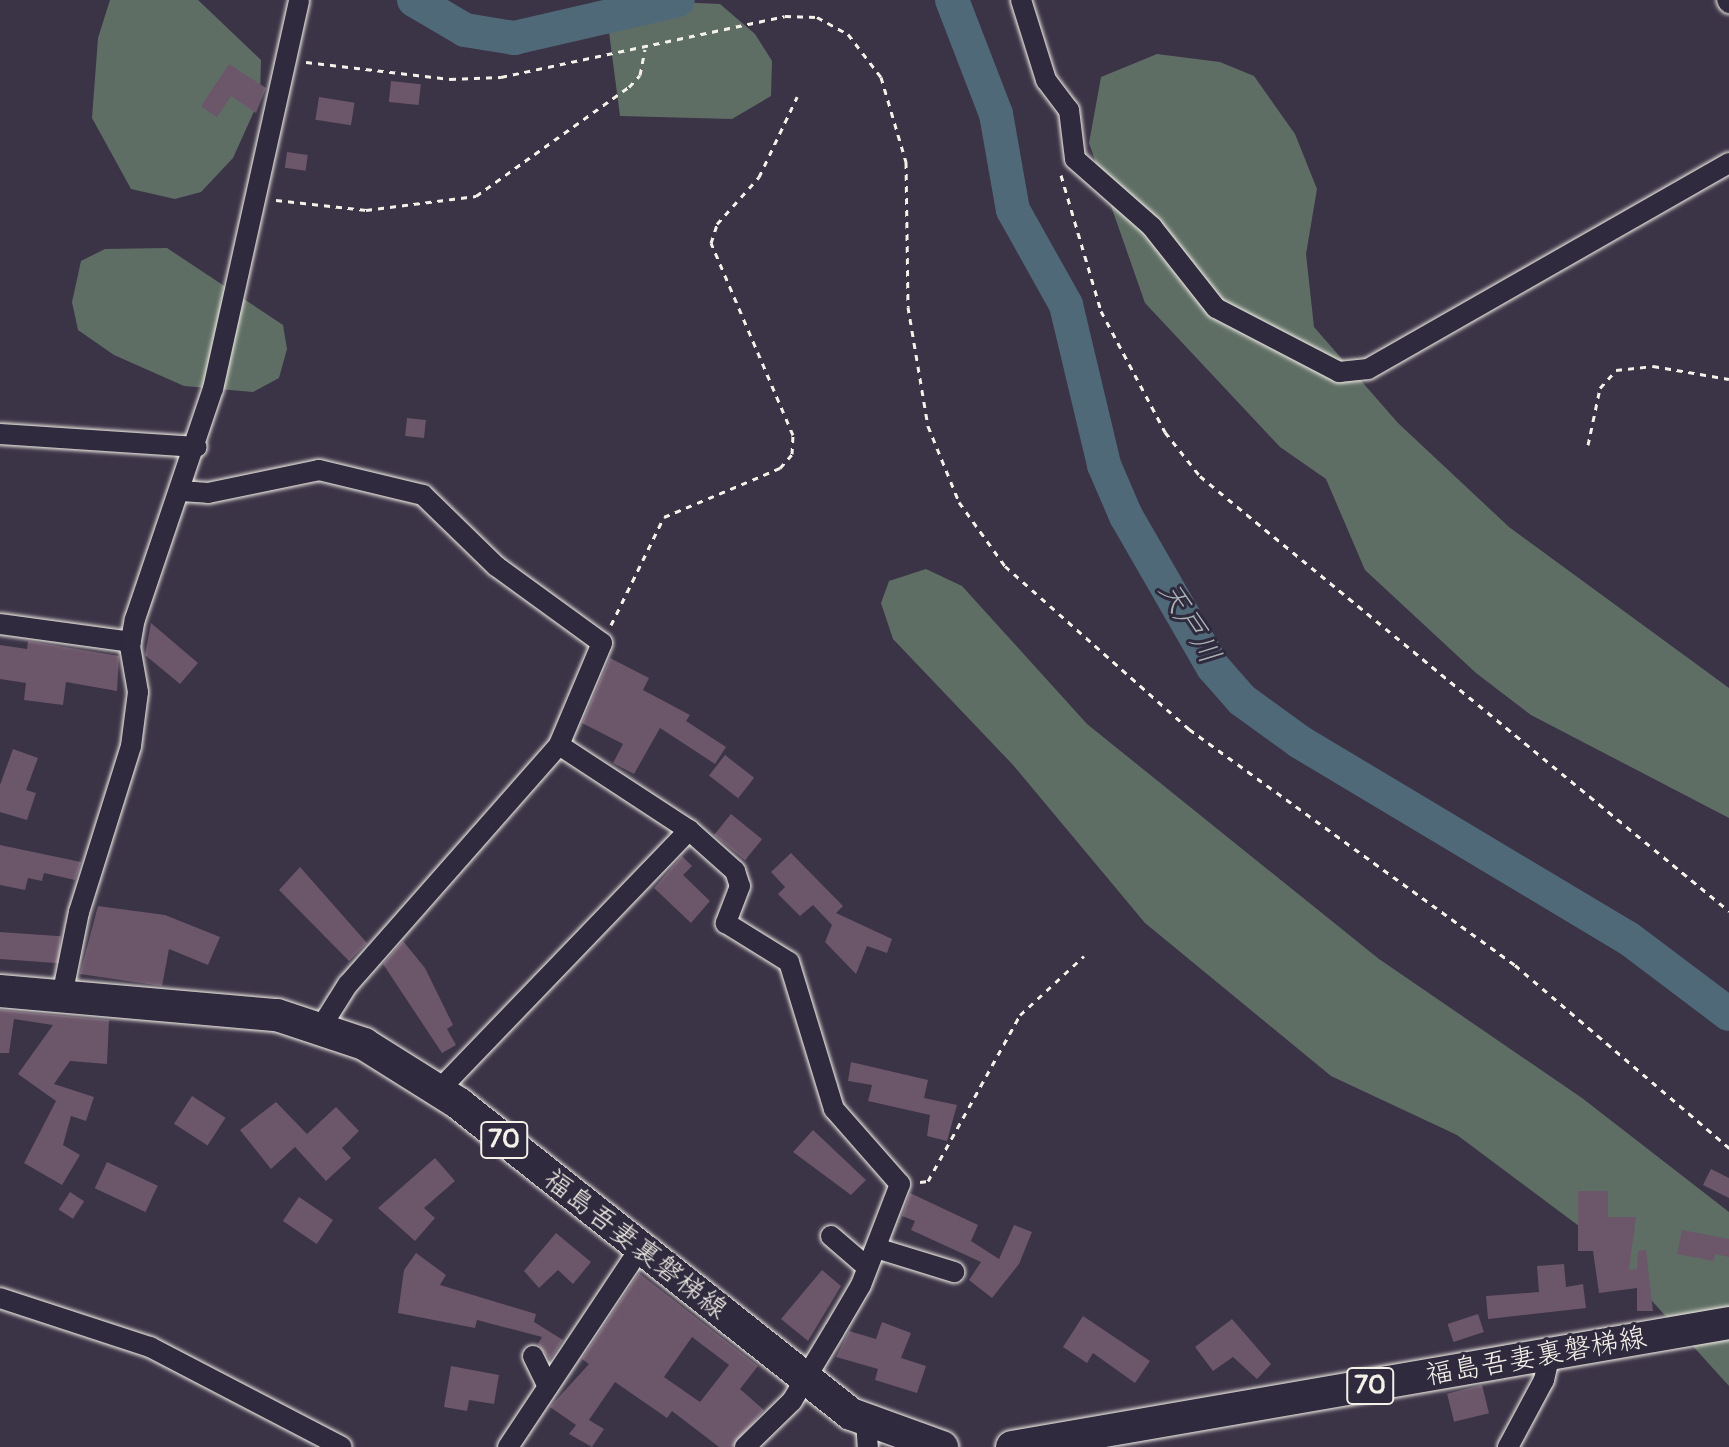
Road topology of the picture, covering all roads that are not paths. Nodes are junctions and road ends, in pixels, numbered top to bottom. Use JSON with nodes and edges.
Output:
{"nodes":[{"id":1,"x":299,"y":0,"type":"edge"},
{"id":2,"x":1021,"y":0,"type":"edge"},
{"id":3,"x":1729,"y":163,"type":"edge"},
{"id":4,"x":0,"y":434,"type":"edge"},
{"id":5,"x":197,"y":447,"type":"junction"},
{"id":6,"x":181,"y":491,"type":"junction"},
{"id":7,"x":0,"y":624,"type":"edge"},
{"id":8,"x":131,"y":642,"type":"junction"},
{"id":9,"x":559,"y":745,"type":"junction"},
{"id":10,"x":689,"y":830,"type":"junction"},
{"id":11,"x":0,"y":991,"type":"edge"},
{"id":12,"x":62,"y":996,"type":"junction"},
{"id":13,"x":321,"y":1027,"type":"junction"},
{"id":14,"x":439,"y":1090,"type":"junction"},
{"id":15,"x":831,"y":1236,"type":"dead end"},
{"id":16,"x":641,"y":1247,"type":"junction"},
{"id":17,"x":871,"y":1258,"type":"junction"},
{"id":18,"x":954,"y":1272,"type":"dead end"},
{"id":19,"x":0,"y":1298,"type":"edge"},
{"id":20,"x":1729,"y":1323,"type":"edge"},
{"id":21,"x":1550,"y":1355,"type":"junction"},
{"id":22,"x":533,"y":1356,"type":"dead end"},
{"id":23,"x":804,"y":1379,"type":"junction"},
{"id":24,"x":548,"y":1387,"type":"junction"},
{"id":25,"x":867,"y":1434,"type":"edge"},
{"id":26,"x":342,"y":1447,"type":"edge"},
{"id":27,"x":508,"y":1447,"type":"edge"},
{"id":28,"x":745,"y":1447,"type":"edge"},
{"id":29,"x":942,"y":1447,"type":"edge"},
{"id":30,"x":1012,"y":1447,"type":"edge"},
{"id":31,"x":1508,"y":1447,"type":"edge"}],
"edges":[{"from":1,"to":5,"type":"street"},
{"from":2,"to":3,"type":"street"},
{"from":4,"to":5,"type":"street"},
{"from":5,"to":6,"type":"street"},
{"from":6,"to":8,"type":"street"},
{"from":6,"to":9,"type":"street"},
{"from":7,"to":8,"type":"street"},
{"from":8,"to":12,"type":"street"},
{"from":9,"to":10,"type":"street"},
{"from":9,"to":13,"type":"street"},
{"from":10,"to":14,"type":"street"},
{"from":10,"to":17,"type":"street"},
{"from":11,"to":12,"type":"main road","name":"福島吾妻裏磐梯線","number":"70"},
{"from":12,"to":13,"type":"main road","name":"福島吾妻裏磐梯線","number":"70"},
{"from":13,"to":14,"type":"main road","name":"福島吾妻裏磐梯線","number":"70"},
{"from":14,"to":16,"type":"main road","name":"福島吾妻裏磐梯線","number":"70"},
{"from":15,"to":17,"type":"street"},
{"from":16,"to":23,"type":"main road","name":"福島吾妻裏磐梯線","number":"70"},
{"from":16,"to":24,"type":"street"},
{"from":17,"to":18,"type":"street"},
{"from":17,"to":23,"type":"street"},
{"from":19,"to":26,"type":"street"},
{"from":20,"to":21,"type":"main road","name":"福島吾妻裏磐梯線","number":"70"},
{"from":21,"to":30,"type":"main road","name":"福島吾妻裏磐梯線","number":"70"},
{"from":21,"to":31,"type":"street"},
{"from":22,"to":24,"type":"street"},
{"from":23,"to":25,"type":"main road","name":"福島吾妻裏磐梯線","number":"70"},
{"from":23,"to":28,"type":"street"},
{"from":24,"to":27,"type":"street"},
{"from":25,"to":29,"type":"main road","name":"福島吾妻裏磐梯線","number":"70"}]}
